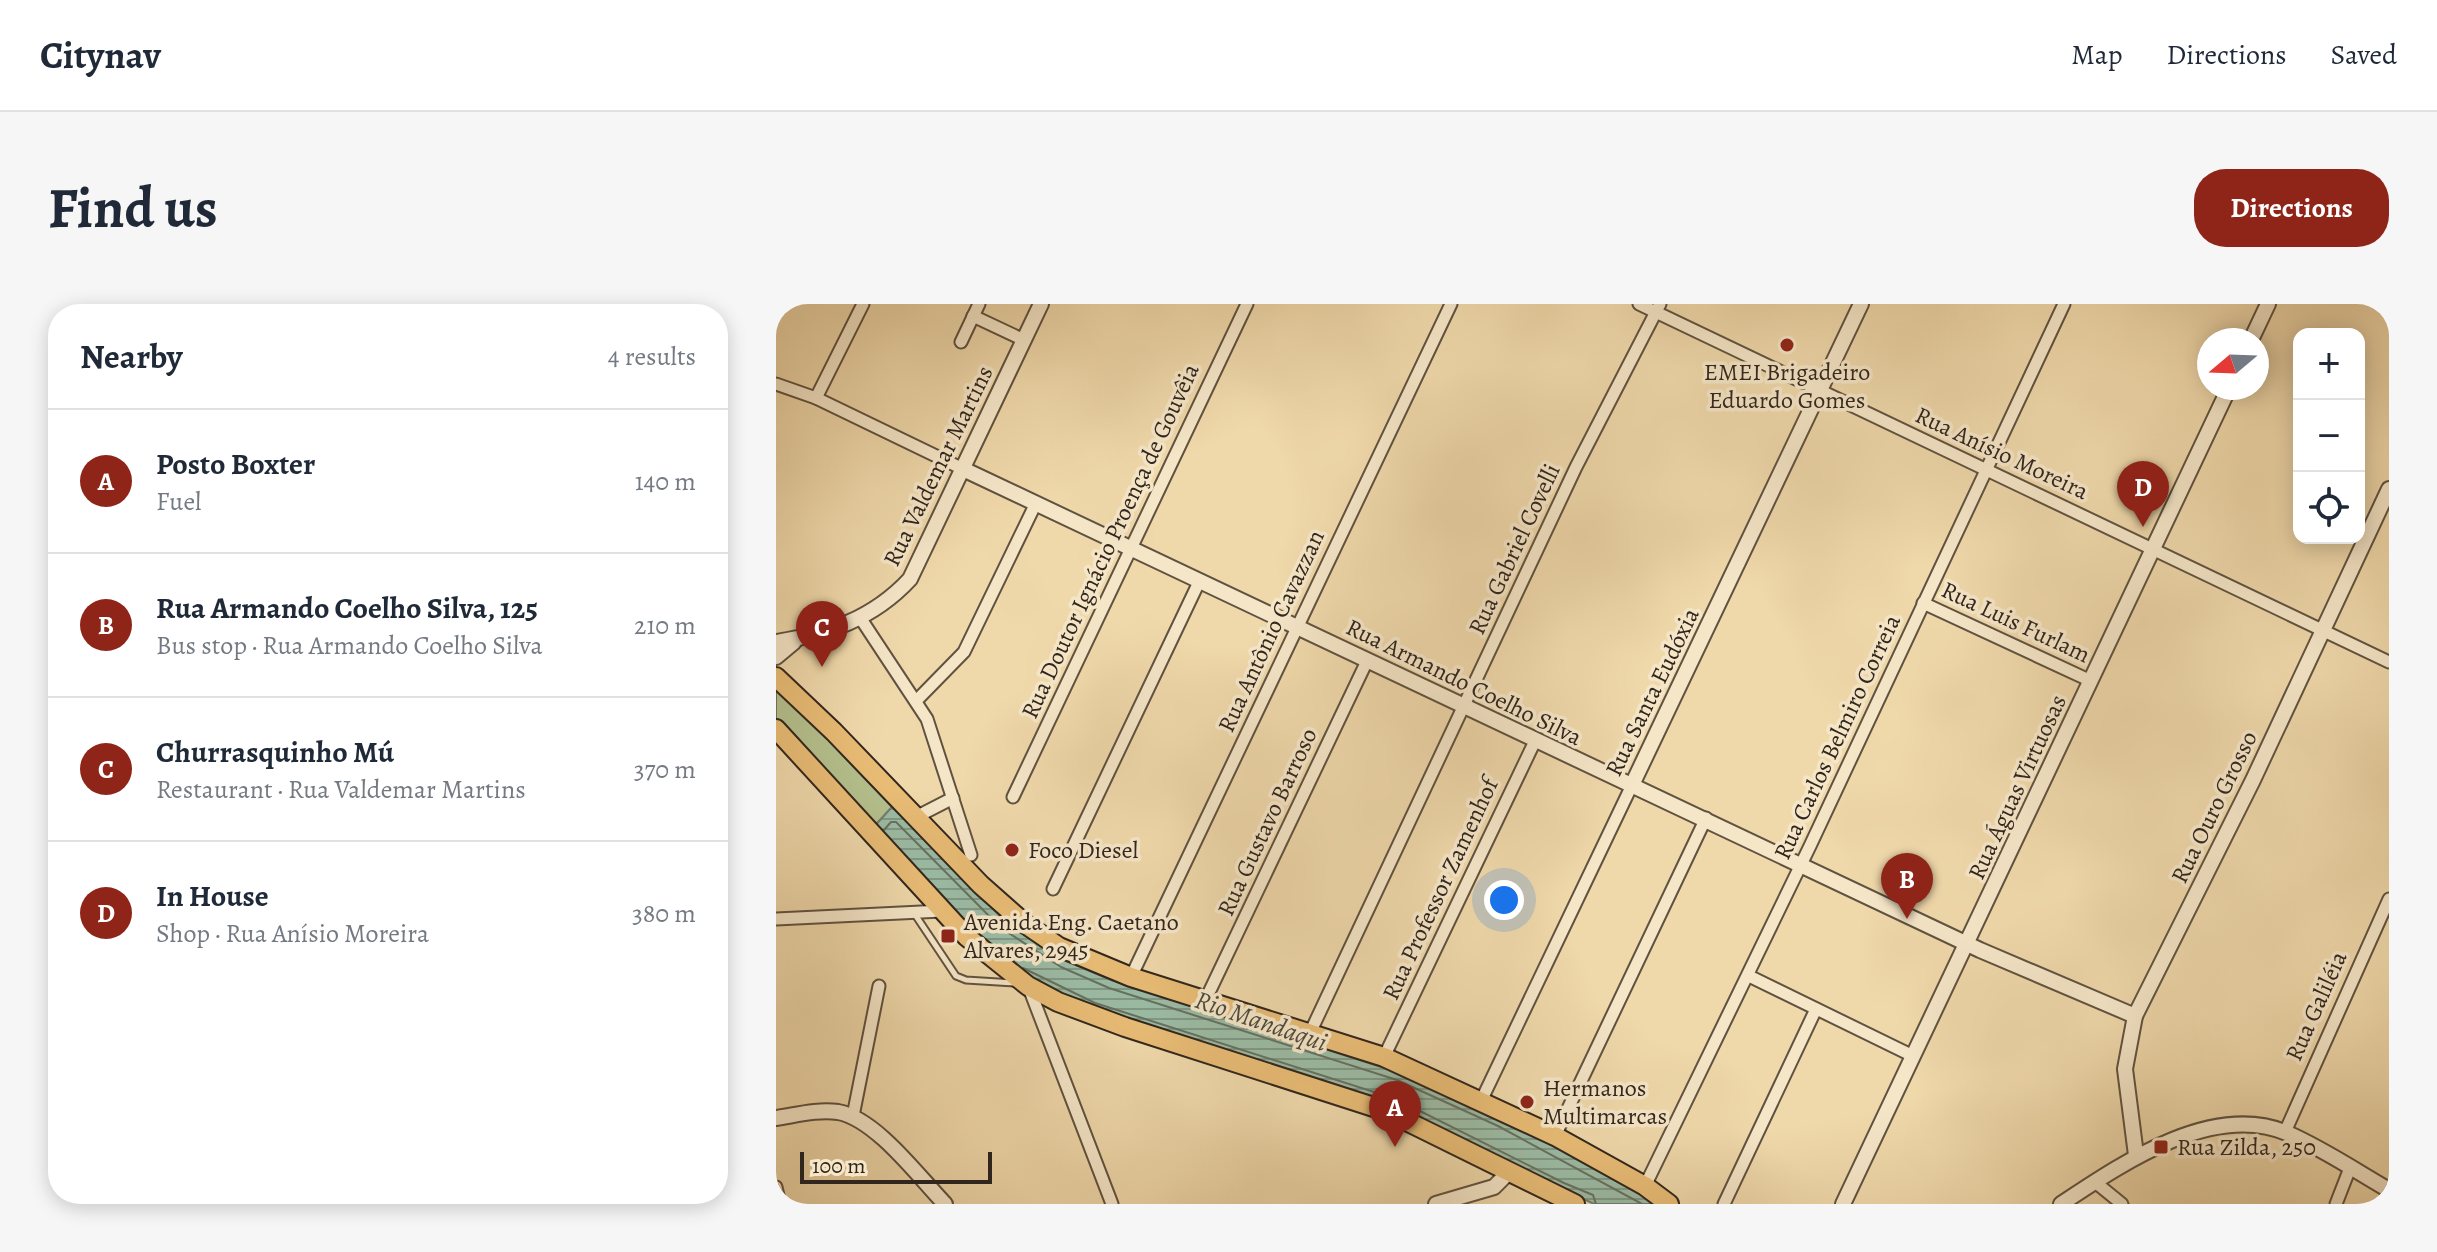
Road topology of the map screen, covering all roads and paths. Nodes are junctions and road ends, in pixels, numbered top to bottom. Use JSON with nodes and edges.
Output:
{"nodes":[{"id":1,"x":863,"y":304,"type":"edge"},
{"id":2,"x":979,"y":304,"type":"edge"},
{"id":3,"x":1041,"y":304,"type":"edge"},
{"id":4,"x":1247,"y":304,"type":"edge"},
{"id":5,"x":1451,"y":304,"type":"edge"},
{"id":6,"x":1639,"y":304,"type":"edge"},
{"id":7,"x":1861,"y":304,"type":"edge"},
{"id":8,"x":2064,"y":304,"type":"edge"},
{"id":9,"x":2268,"y":304,"type":"edge"},
{"id":10,"x":1658,"y":308,"type":"edge"},
{"id":11,"x":973,"y":316,"type":"junction"},
{"id":12,"x":2257,"y":328,"type":"edge"},
{"id":13,"x":1024,"y":340,"type":"junction"},
{"id":14,"x":961,"y":342,"type":"dead end"},
{"id":15,"x":776,"y":384,"type":"edge"},
{"id":16,"x":1820,"y":390,"type":"junction"},
{"id":17,"x":816,"y":398,"type":"junction"},
{"id":18,"x":2223,"y":400,"type":"edge"},
{"id":19,"x":963,"y":469,"type":"junction"},
{"id":20,"x":1986,"y":469,"type":"junction"},
{"id":21,"x":2389,"y":489,"type":"edge"},
{"id":22,"x":1036,"y":503,"type":"junction"},
{"id":23,"x":1130,"y":549,"type":"junction"},
{"id":24,"x":2153,"y":549,"type":"junction"},
{"id":25,"x":1199,"y":582,"type":"junction"},
{"id":26,"x":1923,"y":603,"type":"junction"},
{"id":27,"x":861,"y":619,"type":"junction"},
{"id":28,"x":1297,"y":627,"type":"junction"},
{"id":29,"x":2324,"y":631,"type":"junction"},
{"id":30,"x":802,"y":638,"type":"junction"},
{"id":31,"x":776,"y":642,"type":"edge"},
{"id":32,"x":776,"y":657,"type":"edge"},
{"id":33,"x":1367,"y":661,"type":"junction"},
{"id":34,"x":2389,"y":662,"type":"edge"},
{"id":35,"x":776,"y":677,"type":"edge"},
{"id":36,"x":2091,"y":681,"type":"junction"},
{"id":37,"x":917,"y":700,"type":"junction"},
{"id":38,"x":1464,"y":706,"type":"junction"},
{"id":39,"x":776,"y":729,"type":"edge"},
{"id":40,"x":1535,"y":741,"type":"junction"},
{"id":41,"x":1632,"y":785,"type":"junction"},
{"id":42,"x":1013,"y":797,"type":"dead end"},
{"id":43,"x":953,"y":798,"type":"junction"},
{"id":44,"x":916,"y":817,"type":"junction"},
{"id":45,"x":1706,"y":818,"type":"junction"},
{"id":46,"x":971,"y":855,"type":"dead end"},
{"id":47,"x":1802,"y":864,"type":"junction"},
{"id":48,"x":1053,"y":889,"type":"dead end"},
{"id":49,"x":2389,"y":899,"type":"edge"},
{"id":50,"x":942,"y":911,"type":"junction"},
{"id":51,"x":914,"y":912,"type":"junction"},
{"id":52,"x":776,"y":919,"type":"edge"},
{"id":53,"x":1967,"y":943,"type":"junction"},
{"id":54,"x":1749,"y":976,"type":"junction"},
{"id":55,"x":1131,"y":977,"type":"junction"},
{"id":56,"x":1027,"y":985,"type":"junction"},
{"id":57,"x":879,"y":986,"type":"dead end"},
{"id":58,"x":1205,"y":1001,"type":"junction"},
{"id":59,"x":1816,"y":1009,"type":"junction"},
{"id":60,"x":2135,"y":1016,"type":"junction"},
{"id":61,"x":1310,"y":1033,"type":"junction"},
{"id":62,"x":1913,"y":1056,"type":"junction"},
{"id":63,"x":1384,"y":1057,"type":"junction"},
{"id":64,"x":1482,"y":1099,"type":"junction"},
{"id":65,"x":853,"y":1116,"type":"junction"},
{"id":66,"x":776,"y":1118,"type":"edge"},
{"id":67,"x":2285,"y":1132,"type":"junction"},
{"id":68,"x":1555,"y":1136,"type":"junction"},
{"id":69,"x":2136,"y":1155,"type":"junction"},
{"id":70,"x":2350,"y":1168,"type":"junction"},
{"id":71,"x":1508,"y":1173,"type":"junction"},
{"id":72,"x":2095,"y":1182,"type":"junction"},
{"id":73,"x":776,"y":1187,"type":"edge"},
{"id":74,"x":2389,"y":1190,"type":"edge"},
{"id":75,"x":1483,"y":1197,"type":"edge"},
{"id":76,"x":1659,"y":1198,"type":"edge"},
{"id":77,"x":780,"y":1204,"type":"edge"},
{"id":78,"x":945,"y":1204,"type":"edge"},
{"id":79,"x":1112,"y":1204,"type":"edge"},
{"id":80,"x":1436,"y":1204,"type":"edge"},
{"id":81,"x":1575,"y":1204,"type":"edge"},
{"id":82,"x":1724,"y":1204,"type":"edge"},
{"id":83,"x":1843,"y":1204,"type":"edge"},
{"id":84,"x":2061,"y":1204,"type":"edge"},
{"id":85,"x":2122,"y":1204,"type":"edge"},
{"id":86,"x":2336,"y":1204,"type":"edge"}],
"edges":[{"from":1,"to":17,"type":"street"},
{"from":2,"to":11,"type":"street"},
{"from":3,"to":13,"type":"street","name":"Rua Valdemar Martins"},
{"from":4,"to":23,"type":"street","name":"Rua Doutor Ignácio Proença de Gouvêia"},
{"from":5,"to":28,"type":"street","name":"Rua Antônio Cavazzan"},
{"from":6,"to":10,"type":"street","name":"Rua Anísio Moreira"},
{"from":7,"to":16,"type":"street","name":"Rua Santa Eudóxia"},
{"from":8,"to":20,"type":"street","name":"Rua Carlos Belmiro Correia"},
{"from":9,"to":12,"type":"street"},
{"from":10,"to":16,"type":"street","name":"Rua Anísio Moreira"},
{"from":10,"to":38,"type":"street","name":"Rua Gabriel Covelli"},
{"from":11,"to":13,"type":"street"},
{"from":11,"to":14,"type":"street"},
{"from":13,"to":19,"type":"street","name":"Rua Valdemar Martins"},
{"from":15,"to":17,"type":"street","name":"Rua Armando Coelho Silva"},
{"from":16,"to":20,"type":"street","name":"Rua Anísio Moreira"},
{"from":16,"to":41,"type":"street","name":"Rua Santa Eudóxia"},
{"from":17,"to":19,"type":"street","name":"Rua Armando Coelho Silva"},
{"from":18,"to":24,"type":"street","name":"Rua Águas Virtuosas"},
{"from":19,"to":22,"type":"street","name":"Rua Armando Coelho Silva"},
{"from":19,"to":27,"type":"street","name":"Rua Valdemar Martins"},
{"from":20,"to":24,"type":"street","name":"Rua Anísio Moreira"},
{"from":20,"to":26,"type":"street","name":"Rua Carlos Belmiro Correia"},
{"from":21,"to":29,"type":"street","name":"Rua Ouro Grosso"},
{"from":22,"to":23,"type":"street","name":"Rua Armando Coelho Silva"},
{"from":22,"to":37,"type":"street"},
{"from":23,"to":25,"type":"street","name":"Rua Armando Coelho Silva"},
{"from":23,"to":42,"type":"street","name":"Rua Doutor Ignácio Proença de Gouvêia"},
{"from":24,"to":29,"type":"street","name":"Rua Anísio Moreira"},
{"from":24,"to":36,"type":"street","name":"Rua Águas Virtuosas"},
{"from":25,"to":28,"type":"street","name":"Rua Armando Coelho Silva"},
{"from":25,"to":48,"type":"street"},
{"from":26,"to":36,"type":"street","name":"Rua Luis Furlam"},
{"from":26,"to":47,"type":"street","name":"Rua Carlos Belmiro Correia"},
{"from":27,"to":30,"type":"street","name":"Rua Valdemar Martins"},
{"from":27,"to":37,"type":"street"},
{"from":28,"to":33,"type":"street","name":"Rua Armando Coelho Silva"},
{"from":28,"to":55,"type":"street","name":"Rua Antônio Cavazzan"},
{"from":29,"to":34,"type":"street","name":"Rua Anísio Moreira"},
{"from":29,"to":60,"type":"street","name":"Rua Ouro Grosso"},
{"from":30,"to":31,"type":"street","name":"Rua Valdemar Martins"},
{"from":30,"to":32,"type":"street","name":"Rua Valdemar Martins"},
{"from":33,"to":38,"type":"street","name":"Rua Armando Coelho Silva"},
{"from":33,"to":58,"type":"street","name":"Rua Gustavo Barroso"},
{"from":35,"to":44,"type":"main road"},
{"from":36,"to":53,"type":"street","name":"Rua Águas Virtuosas"},
{"from":37,"to":43,"type":"street"},
{"from":38,"to":40,"type":"street","name":"Rua Armando Coelho Silva"},
{"from":38,"to":61,"type":"street","name":"Rua Gabriel Covelli"},
{"from":39,"to":50,"type":"main road"},
{"from":40,"to":41,"type":"street","name":"Rua Armando Coelho Silva"},
{"from":40,"to":63,"type":"street","name":"Rua Professor Zamenhof"},
{"from":41,"to":45,"type":"street","name":"Rua Armando Coelho Silva"},
{"from":41,"to":64,"type":"street","name":"Rua Santa Eudóxia"},
{"from":43,"to":44,"type":"street"},
{"from":43,"to":46,"type":"street"},
{"from":44,"to":55,"type":"main road"},
{"from":45,"to":47,"type":"street","name":"Rua Armando Coelho Silva"},
{"from":45,"to":68,"type":"street"},
{"from":47,"to":53,"type":"street","name":"Rua Armando Coelho Silva"},
{"from":47,"to":54,"type":"street","name":"Rua Carlos Belmiro Correia"},
{"from":49,"to":67,"type":"street","name":"Rua Galiléia"},
{"from":50,"to":51,"type":"street"},
{"from":50,"to":56,"type":"main road"},
{"from":51,"to":52,"type":"street"},
{"from":51,"to":56,"type":"lane"},
{"from":53,"to":60,"type":"street","name":"Rua Armando Coelho Silva"},
{"from":53,"to":62,"type":"street","name":"Rua Águas Virtuosas"},
{"from":54,"to":59,"type":"street"},
{"from":54,"to":76,"type":"street","name":"Rua Carlos Belmiro Correia"},
{"from":55,"to":58,"type":"main road"},
{"from":56,"to":71,"type":"main road"},
{"from":56,"to":79,"type":"street"},
{"from":57,"to":65,"type":"street"},
{"from":58,"to":61,"type":"main road"},
{"from":59,"to":62,"type":"street"},
{"from":59,"to":82,"type":"street"},
{"from":60,"to":69,"type":"street","name":"Rua Ouro Grosso"},
{"from":61,"to":63,"type":"main road"},
{"from":62,"to":83,"type":"street","name":"Rua Águas Virtuosas"},
{"from":63,"to":64,"type":"main road"},
{"from":64,"to":68,"type":"main road"},
{"from":65,"to":66,"type":"street"},
{"from":65,"to":78,"type":"street"},
{"from":67,"to":69,"type":"street"},
{"from":67,"to":70,"type":"street"},
{"from":68,"to":76,"type":"main road"},
{"from":69,"to":72,"type":"street"},
{"from":70,"to":74,"type":"street"},
{"from":70,"to":86,"type":"street"},
{"from":71,"to":75,"type":"street"},
{"from":71,"to":81,"type":"main road"},
{"from":72,"to":84,"type":"street"},
{"from":72,"to":85,"type":"street"},
{"from":73,"to":77,"type":"street"},
{"from":75,"to":80,"type":"street"}]}
